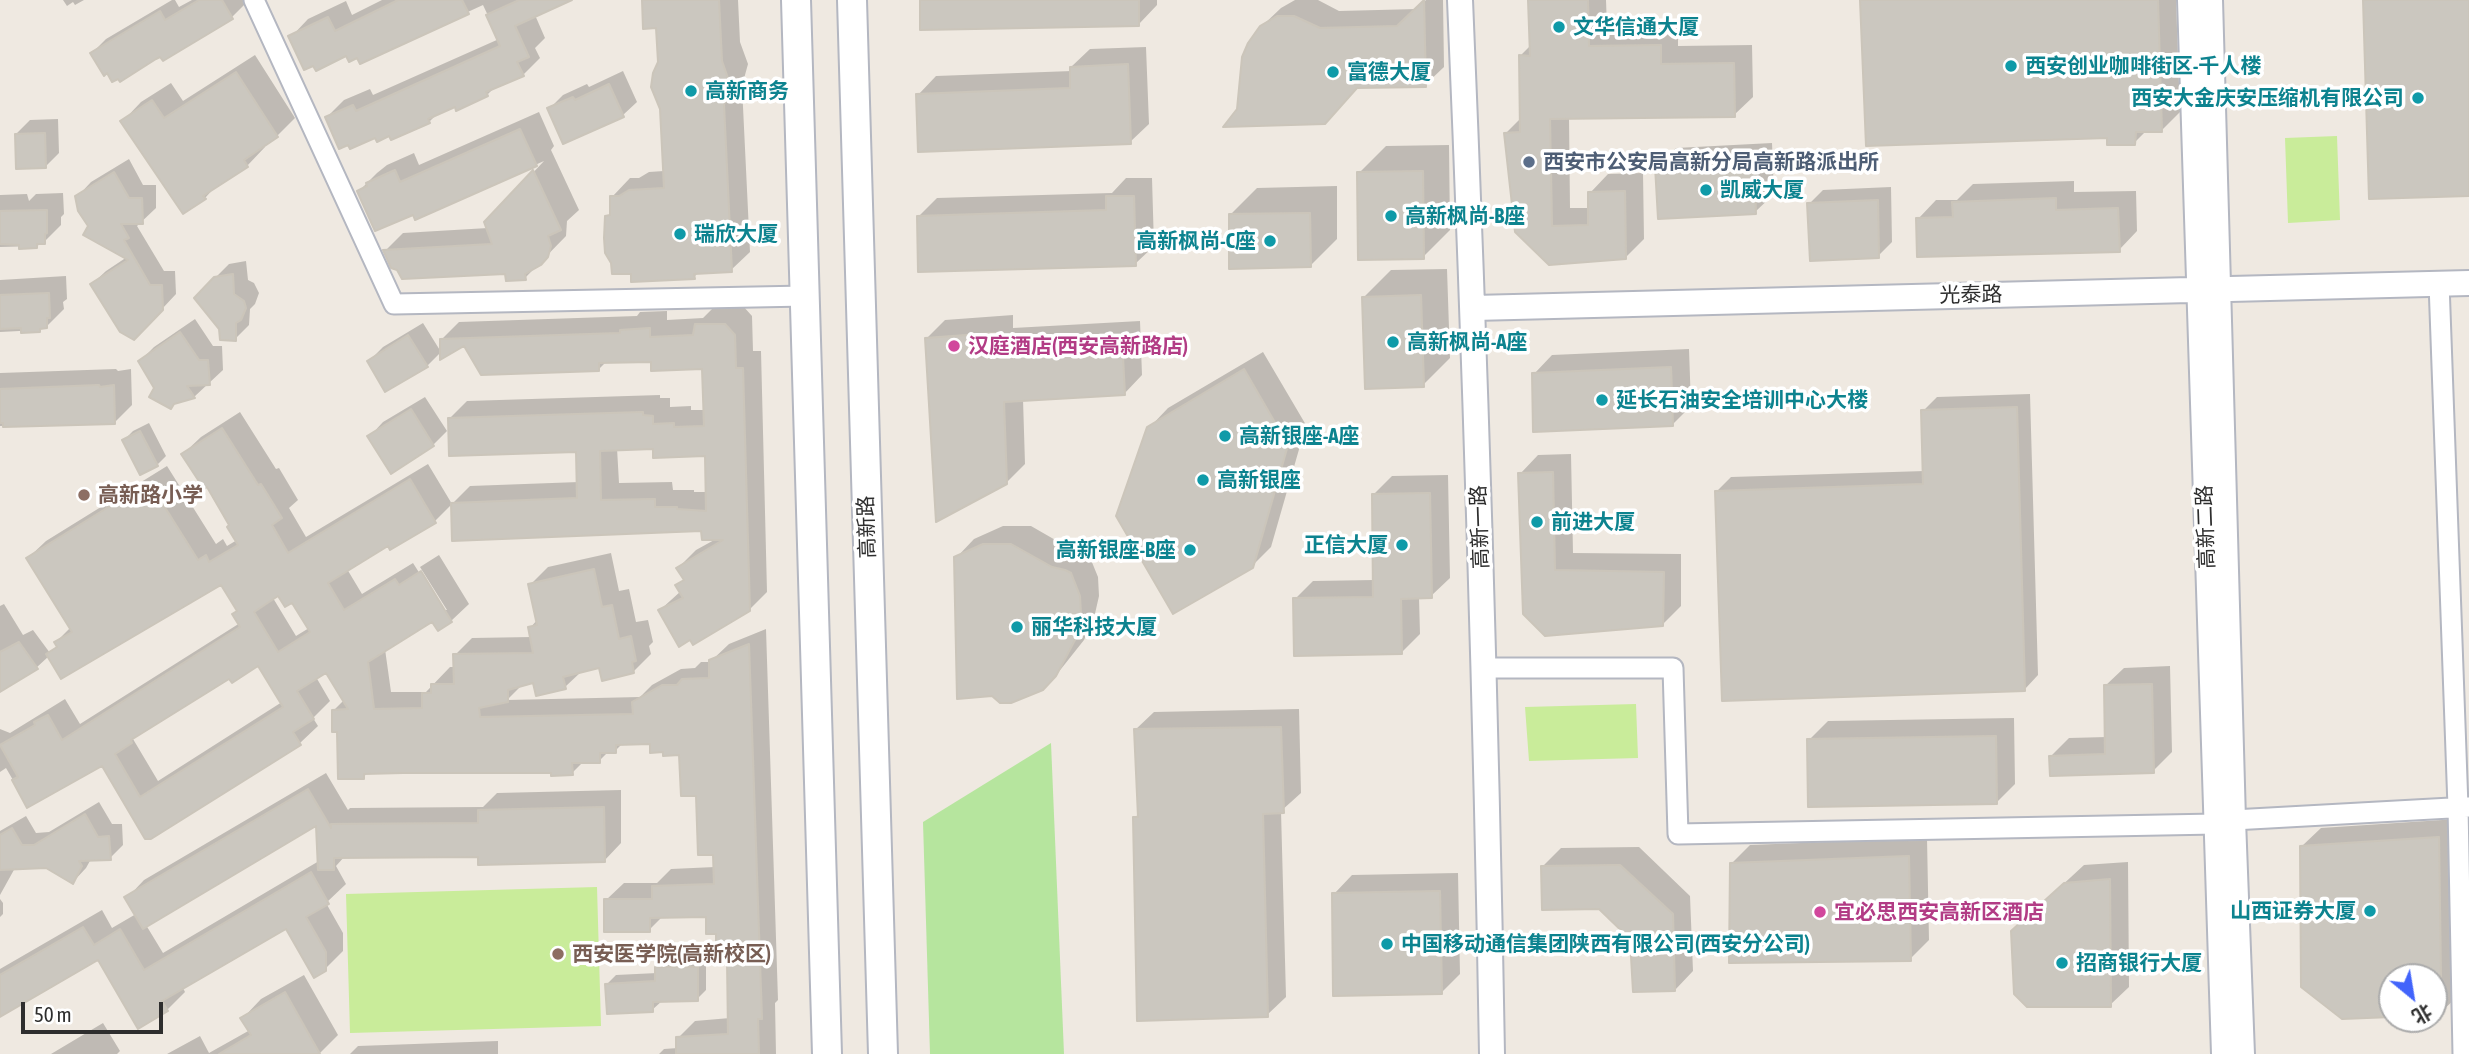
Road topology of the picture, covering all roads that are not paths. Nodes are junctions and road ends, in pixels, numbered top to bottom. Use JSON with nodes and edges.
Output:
{"nodes":[{"id":1,"x":254,"y":0,"type":"edge"},
{"id":2,"x":796,"y":0,"type":"edge"},
{"id":3,"x":852,"y":0,"type":"edge"},
{"id":4,"x":1460,"y":0,"type":"edge"},
{"id":5,"x":2190,"y":0,"type":"edge"},
{"id":6,"x":2210,"y":0,"type":"edge"},
{"id":7,"x":2469,"y":282,"type":"edge"},
{"id":8,"x":2439,"y":283,"type":"junction"},
{"id":9,"x":2208,"y":288,"type":"junction"},
{"id":10,"x":806,"y":296,"type":"junction"},
{"id":11,"x":1474,"y":307,"type":"junction"},
{"id":12,"x":1485,"y":668,"type":"junction"},
{"id":13,"x":2464,"y":807,"type":"edge"},
{"id":14,"x":2224,"y":822,"type":"junction"},
{"id":15,"x":827,"y":1054,"type":"edge"},
{"id":16,"x":883,"y":1054,"type":"edge"},
{"id":17,"x":1492,"y":1054,"type":"edge"},
{"id":18,"x":2224,"y":1054,"type":"edge"},
{"id":19,"x":2242,"y":1054,"type":"edge"},
{"id":20,"x":2463,"y":1054,"type":"edge"}],
"edges":[{"from":1,"to":10,"type":"street"},
{"from":2,"to":10,"type":"main road"},
{"from":3,"to":16,"type":"main road","name":"高新路"},
{"from":4,"to":11,"type":"street","name":"高新一路"},
{"from":5,"to":9,"type":"street","name":"高新二路"},
{"from":6,"to":9,"type":"street","name":"高新二路"},
{"from":7,"to":8,"type":"street","name":"光泰路"},
{"from":8,"to":9,"type":"street","name":"光泰路"},
{"from":8,"to":13,"type":"street"},
{"from":9,"to":11,"type":"street","name":"光泰路"},
{"from":9,"to":14,"type":"street","name":"高新二路"},
{"from":10,"to":15,"type":"main road"},
{"from":11,"to":12,"type":"street","name":"高新一路"},
{"from":12,"to":14,"type":"street"},
{"from":12,"to":17,"type":"street","name":"高新一路"},
{"from":13,"to":14,"type":"street"},
{"from":13,"to":20,"type":"street"},
{"from":14,"to":18,"type":"street","name":"高新二路"},
{"from":14,"to":19,"type":"street","name":"高新二路"}]}
